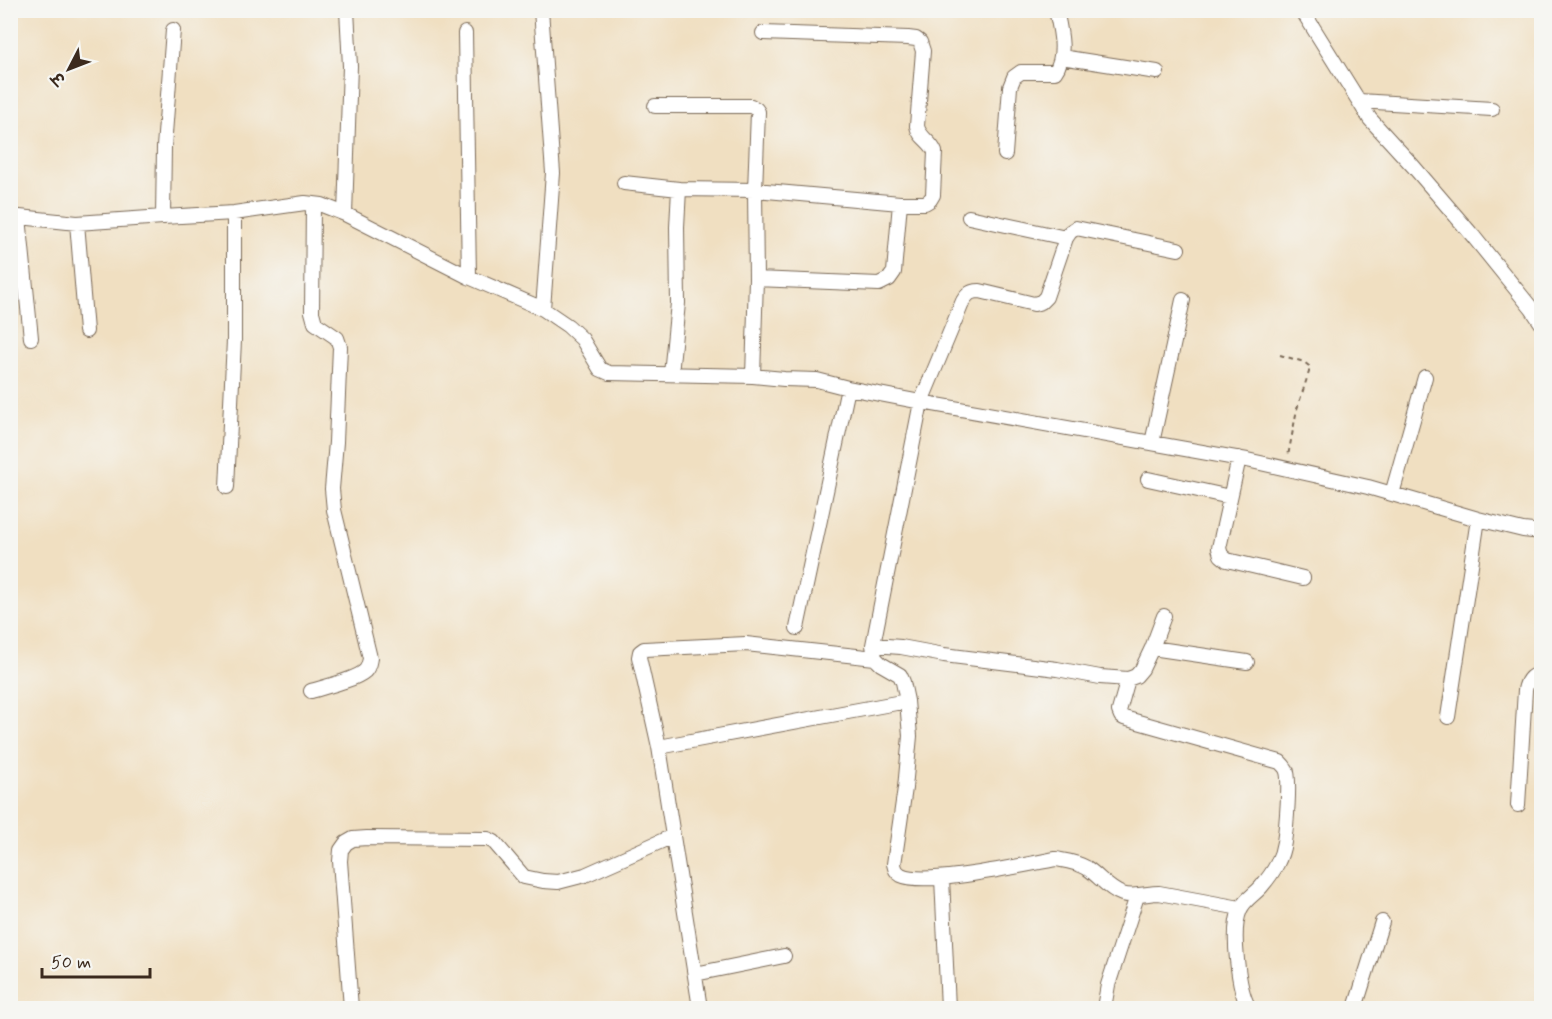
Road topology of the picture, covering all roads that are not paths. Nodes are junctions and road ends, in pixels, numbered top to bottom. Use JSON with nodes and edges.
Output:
{"nodes":[{"id":1,"x":347,"y":10,"type":"edge"},
{"id":2,"x":541,"y":10,"type":"edge"},
{"id":3,"x":1056,"y":10,"type":"edge"},
{"id":4,"x":1302,"y":10,"type":"edge"},
{"id":5,"x":173,"y":30,"type":"dead end"},
{"id":6,"x":465,"y":33,"type":"dead end"},
{"id":7,"x":763,"y":33,"type":"dead end"},
{"id":8,"x":1061,"y":57,"type":"junction"},
{"id":9,"x":1157,"y":72,"type":"dead end"},
{"id":10,"x":1359,"y":101,"type":"junction"},
{"id":11,"x":656,"y":106,"type":"dead end"},
{"id":12,"x":1492,"y":109,"type":"dead end"},
{"id":13,"x":1005,"y":154,"type":"dead end"},
{"id":14,"x":624,"y":183,"type":"dead end"},
{"id":15,"x":679,"y":189,"type":"junction"},
{"id":16,"x":756,"y":190,"type":"junction"},
{"id":17,"x":900,"y":203,"type":"junction"},
{"id":18,"x":313,"y":204,"type":"junction"},
{"id":19,"x":234,"y":213,"type":"junction"},
{"id":20,"x":345,"y":214,"type":"junction"},
{"id":21,"x":15,"y":216,"type":"edge"},
{"id":22,"x":163,"y":217,"type":"junction"},
{"id":23,"x":969,"y":217,"type":"dead end"},
{"id":24,"x":77,"y":223,"type":"junction"},
{"id":25,"x":1066,"y":238,"type":"junction"},
{"id":26,"x":1178,"y":249,"type":"dead end"},
{"id":27,"x":469,"y":277,"type":"junction"},
{"id":28,"x":756,"y":279,"type":"junction"},
{"id":29,"x":1183,"y":300,"type":"dead end"},
{"id":30,"x":543,"y":309,"type":"junction"},
{"id":31,"x":1537,"y":309,"type":"edge"},
{"id":32,"x":1542,"y":324,"type":"edge"},
{"id":33,"x":86,"y":331,"type":"dead end"},
{"id":34,"x":31,"y":338,"type":"dead end"},
{"id":35,"x":671,"y":374,"type":"junction"},
{"id":36,"x":753,"y":376,"type":"junction"},
{"id":37,"x":1425,"y":377,"type":"dead end"},
{"id":38,"x":848,"y":388,"type":"junction"},
{"id":39,"x":921,"y":402,"type":"junction"},
{"id":40,"x":1152,"y":443,"type":"junction"},
{"id":41,"x":1239,"y":458,"type":"junction"},
{"id":42,"x":1148,"y":479,"type":"dead end"},
{"id":43,"x":227,"y":488,"type":"dead end"},
{"id":44,"x":1392,"y":494,"type":"junction"},
{"id":45,"x":1230,"y":497,"type":"junction"},
{"id":46,"x":1478,"y":519,"type":"junction"},
{"id":47,"x":1542,"y":532,"type":"edge"},
{"id":48,"x":1303,"y":578,"type":"dead end"},
{"id":49,"x":1164,"y":616,"type":"dead end"},
{"id":50,"x":797,"y":628,"type":"dead end"},
{"id":51,"x":1152,"y":648,"type":"junction"},
{"id":52,"x":874,"y":652,"type":"junction"},
{"id":53,"x":1247,"y":662,"type":"dead end"},
{"id":54,"x":1542,"y":674,"type":"edge"},
{"id":55,"x":1128,"y":679,"type":"junction"},
{"id":56,"x":311,"y":691,"type":"dead end"},
{"id":57,"x":907,"y":701,"type":"junction"},
{"id":58,"x":1448,"y":717,"type":"dead end"},
{"id":59,"x":659,"y":747,"type":"junction"},
{"id":60,"x":1518,"y":805,"type":"dead end"},
{"id":61,"x":673,"y":836,"type":"junction"},
{"id":62,"x":942,"y":878,"type":"junction"},
{"id":63,"x":1137,"y":896,"type":"junction"},
{"id":64,"x":1240,"y":908,"type":"junction"},
{"id":65,"x":1382,"y":922,"type":"dead end"},
{"id":66,"x":784,"y":956,"type":"dead end"},
{"id":67,"x":695,"y":974,"type":"junction"},
{"id":68,"x":351,"y":1008,"type":"edge"},
{"id":69,"x":700,"y":1008,"type":"edge"},
{"id":70,"x":948,"y":1008,"type":"edge"},
{"id":71,"x":1104,"y":1008,"type":"edge"},
{"id":72,"x":1248,"y":1008,"type":"edge"},
{"id":73,"x":1355,"y":1008,"type":"edge"}],
"edges":[{"from":1,"to":20,"type":"street"},
{"from":2,"to":30,"type":"street"},
{"from":3,"to":8,"type":"street"},
{"from":4,"to":10,"type":"street"},
{"from":5,"to":22,"type":"street"},
{"from":6,"to":27,"type":"street"},
{"from":7,"to":17,"type":"street"},
{"from":8,"to":9,"type":"street"},
{"from":8,"to":13,"type":"street"},
{"from":10,"to":12,"type":"street"},
{"from":10,"to":31,"type":"street"},
{"from":11,"to":16,"type":"street"},
{"from":14,"to":15,"type":"street"},
{"from":15,"to":16,"type":"street"},
{"from":15,"to":35,"type":"street"},
{"from":16,"to":17,"type":"street"},
{"from":16,"to":28,"type":"street"},
{"from":17,"to":28,"type":"street"},
{"from":18,"to":19,"type":"street"},
{"from":18,"to":20,"type":"street"},
{"from":18,"to":56,"type":"street"},
{"from":19,"to":22,"type":"street"},
{"from":19,"to":43,"type":"street"},
{"from":20,"to":27,"type":"street"},
{"from":21,"to":24,"type":"street"},
{"from":21,"to":34,"type":"street"},
{"from":22,"to":24,"type":"street"},
{"from":23,"to":25,"type":"street"},
{"from":24,"to":33,"type":"street"},
{"from":25,"to":26,"type":"street"},
{"from":25,"to":39,"type":"street"},
{"from":27,"to":30,"type":"street"},
{"from":28,"to":36,"type":"street"},
{"from":29,"to":40,"type":"street"},
{"from":30,"to":35,"type":"street"},
{"from":31,"to":32,"type":"street"},
{"from":35,"to":36,"type":"street"},
{"from":36,"to":38,"type":"street"},
{"from":37,"to":44,"type":"street"},
{"from":38,"to":39,"type":"street"},
{"from":38,"to":50,"type":"street"},
{"from":39,"to":40,"type":"street"},
{"from":39,"to":52,"type":"street"},
{"from":40,"to":41,"type":"street"},
{"from":41,"to":44,"type":"street"},
{"from":41,"to":45,"type":"street"},
{"from":42,"to":45,"type":"street"},
{"from":44,"to":46,"type":"street"},
{"from":45,"to":48,"type":"street"},
{"from":46,"to":47,"type":"street"},
{"from":46,"to":58,"type":"street"},
{"from":49,"to":51,"type":"street"},
{"from":51,"to":53,"type":"street"},
{"from":51,"to":55,"type":"street"},
{"from":52,"to":55,"type":"street"},
{"from":52,"to":57,"type":"street"},
{"from":52,"to":59,"type":"street"},
{"from":54,"to":60,"type":"street"},
{"from":55,"to":64,"type":"street"},
{"from":57,"to":59,"type":"street"},
{"from":57,"to":62,"type":"street"},
{"from":59,"to":61,"type":"street"},
{"from":61,"to":67,"type":"street"},
{"from":61,"to":68,"type":"street"},
{"from":62,"to":63,"type":"street"},
{"from":62,"to":70,"type":"street"},
{"from":63,"to":64,"type":"street"},
{"from":63,"to":71,"type":"street"},
{"from":64,"to":72,"type":"street"},
{"from":65,"to":73,"type":"street"},
{"from":66,"to":67,"type":"street"},
{"from":67,"to":69,"type":"street"}]}
